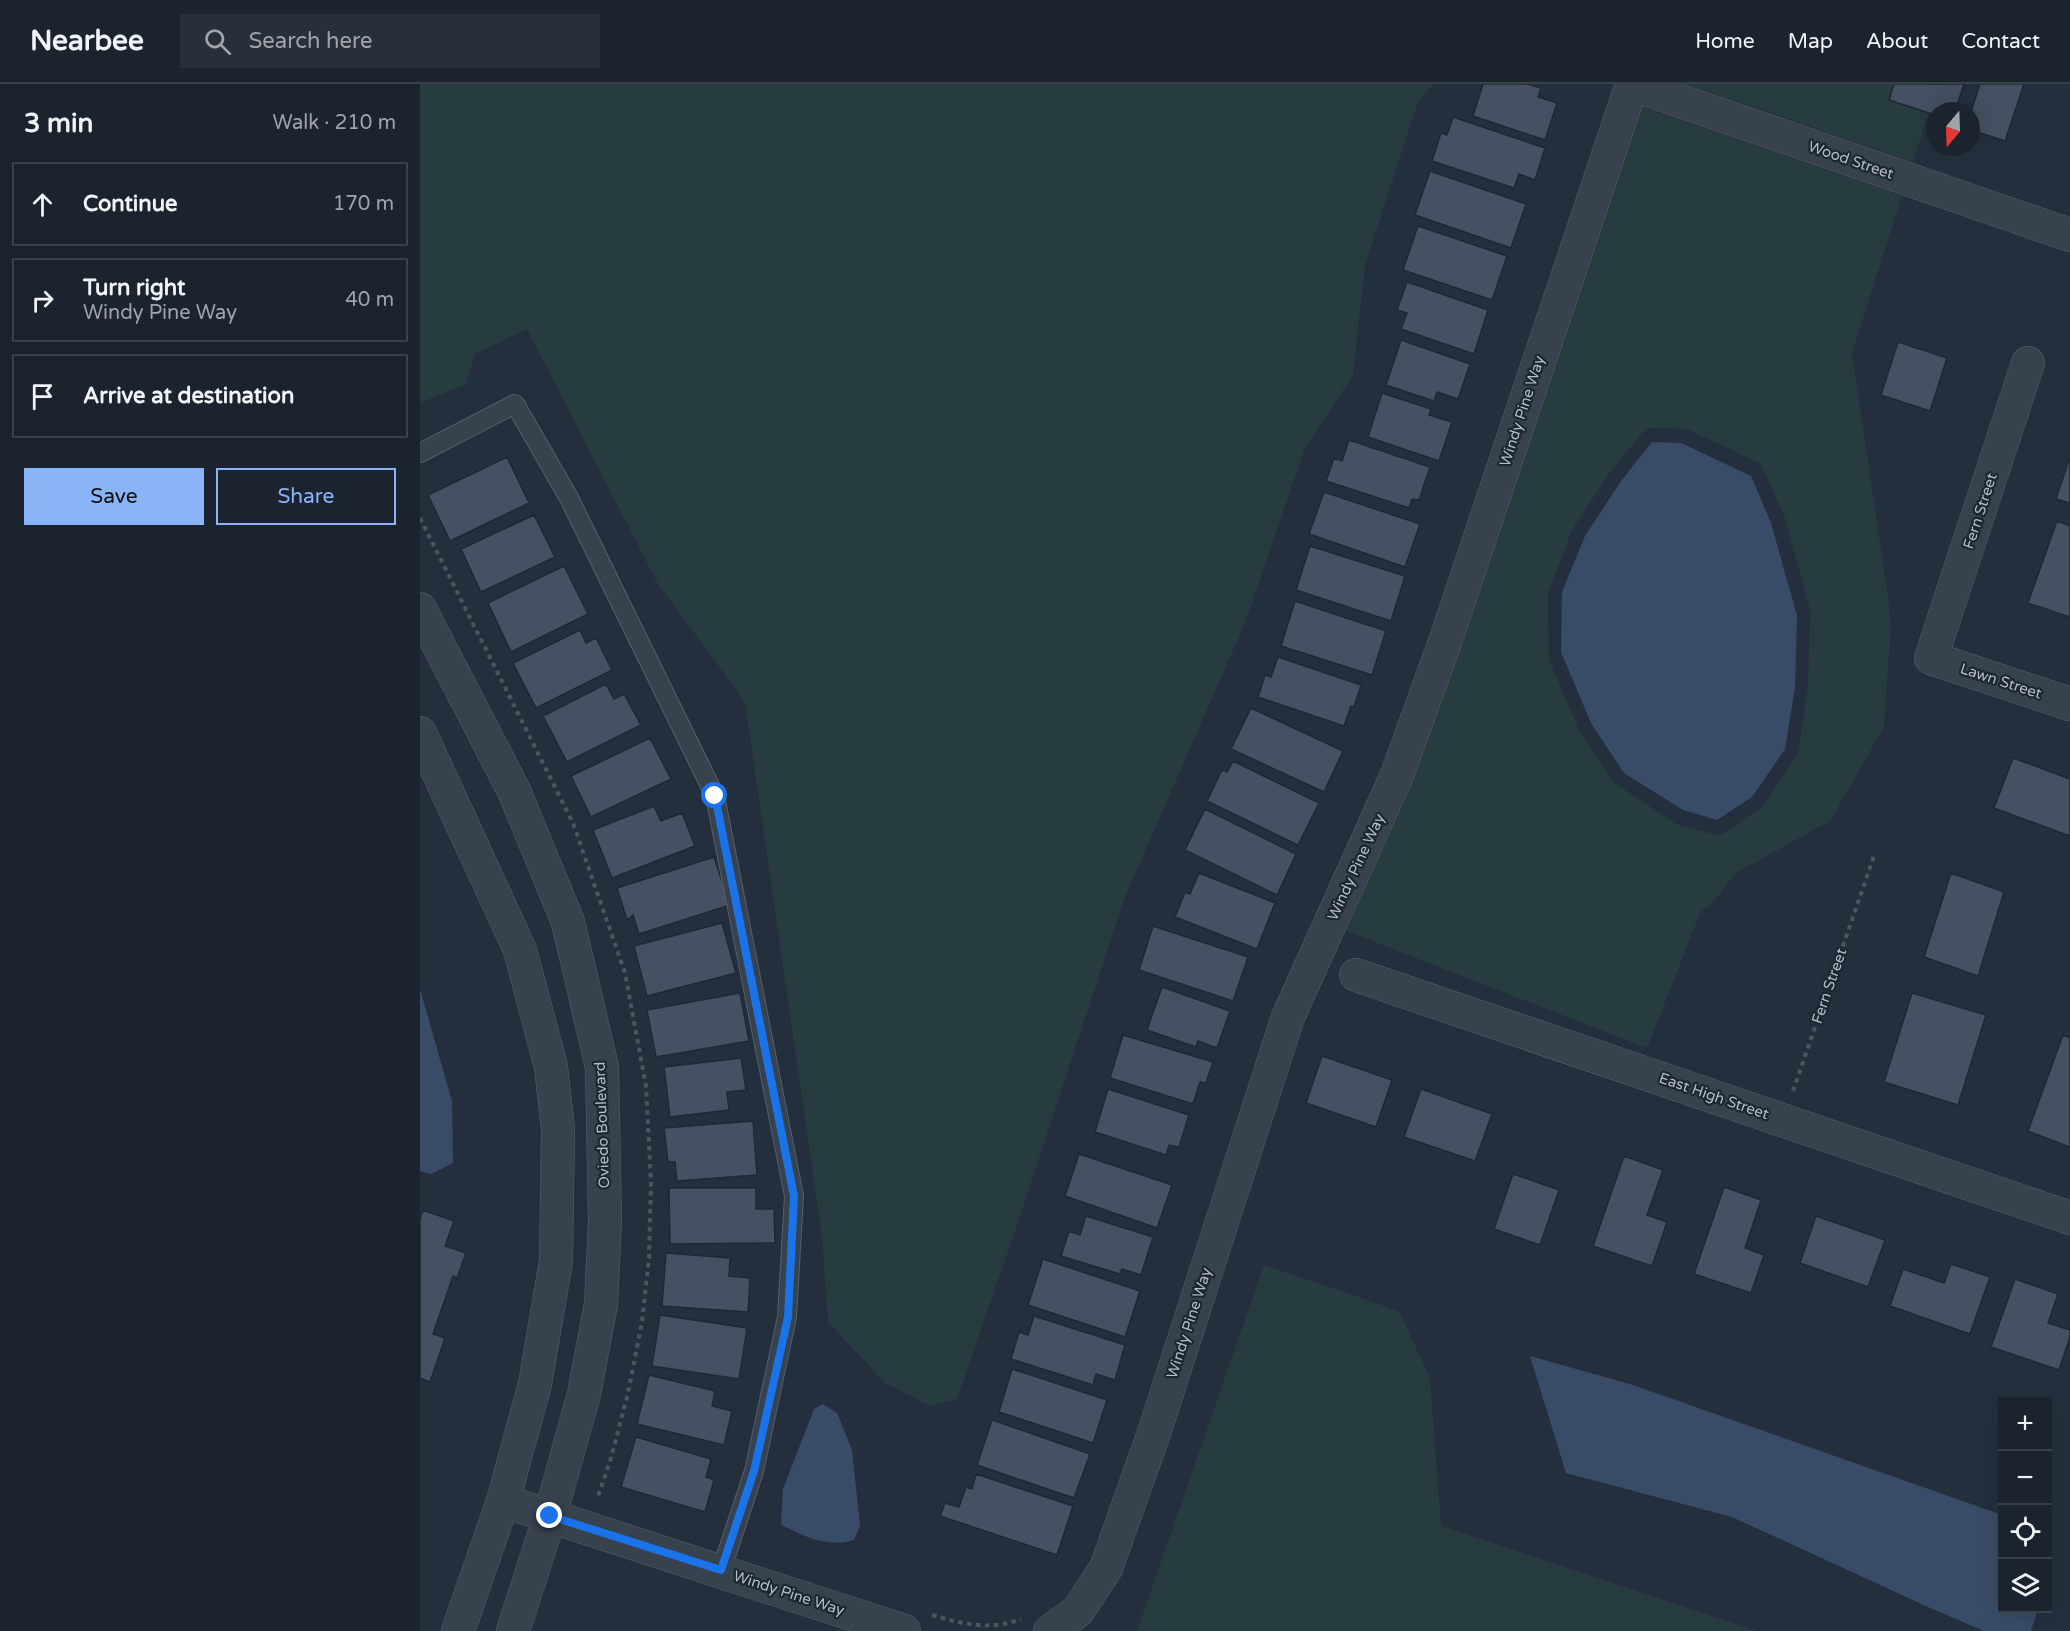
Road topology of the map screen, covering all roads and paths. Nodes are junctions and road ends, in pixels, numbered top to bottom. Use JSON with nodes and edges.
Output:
{"nodes":[{"id":1,"x":1632,"y":84,"type":"edge"},
{"id":2,"x":2068,"y":227,"type":"edge"},
{"id":3,"x":2028,"y":363,"type":"dead end"},
{"id":4,"x":420,"y":453,"type":"edge"},
{"id":5,"x":420,"y":518,"type":"edge"},
{"id":6,"x":420,"y":609,"type":"edge"},
{"id":7,"x":1931,"y":658,"type":"joint"},
{"id":8,"x":2070,"y":704,"type":"edge"},
{"id":9,"x":420,"y":733,"type":"edge"},
{"id":10,"x":1875,"y":853,"type":"dead end"},
{"id":11,"x":1356,"y":975,"type":"dead end"},
{"id":12,"x":1783,"y":1119,"type":"junction"},
{"id":13,"x":2070,"y":1218,"type":"edge"},
{"id":14,"x":503,"y":1501,"type":"junction"},
{"id":15,"x":596,"y":1502,"type":"dead end"},
{"id":16,"x":550,"y":1516,"type":"junction"},
{"id":17,"x":721,"y":1570,"type":"junction"},
{"id":18,"x":914,"y":1622,"type":"edge"},
{"id":19,"x":1038,"y":1624,"type":"edge"},
{"id":20,"x":458,"y":1631,"type":"edge"},
{"id":21,"x":513,"y":1631,"type":"edge"}],
"edges":[{"from":1,"to":2,"type":"street","name":"Wood Street"},
{"from":1,"to":19,"type":"street","name":"Windy Pine Way"},
{"from":3,"to":7,"type":"street","name":"Fern Street"},
{"from":4,"to":17,"type":"lane"},
{"from":5,"to":15,"type":"path"},
{"from":6,"to":16,"type":"street","name":"Oviedo Boulevard"},
{"from":7,"to":8,"type":"street","name":"Lawn Street"},
{"from":9,"to":14,"type":"street"},
{"from":10,"to":12,"type":"path","name":"Fern Street"},
{"from":11,"to":12,"type":"street","name":"East High Street"},
{"from":12,"to":13,"type":"street","name":"East High Street"},
{"from":14,"to":16,"type":"street","name":"Windy Pine Way"},
{"from":14,"to":20,"type":"street"},
{"from":16,"to":17,"type":"street","name":"Windy Pine Way"},
{"from":16,"to":21,"type":"street","name":"Oviedo Boulevard"},
{"from":17,"to":18,"type":"street","name":"Windy Pine Way"},
{"from":18,"to":19,"type":"path"}]}
